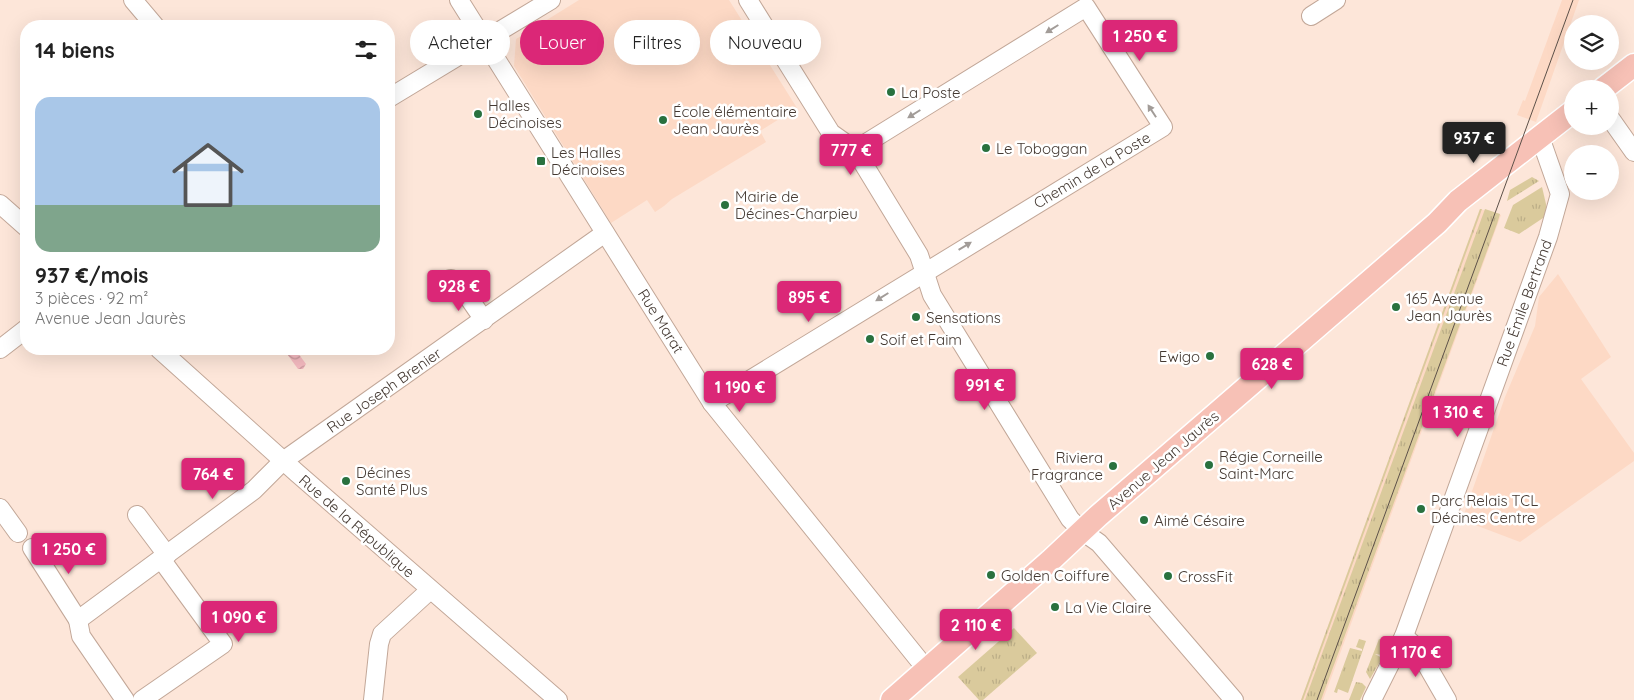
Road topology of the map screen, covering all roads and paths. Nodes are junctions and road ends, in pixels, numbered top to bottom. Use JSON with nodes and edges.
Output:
{"nodes":[{"id":1,"x":133,"y":0,"type":"edge"},
{"id":2,"x":459,"y":0,"type":"edge"},
{"id":3,"x":551,"y":0,"type":"edge"},
{"id":4,"x":748,"y":0,"type":"edge"},
{"id":5,"x":1336,"y":0,"type":"edge"},
{"id":6,"x":1311,"y":16,"type":"dead end"},
{"id":7,"x":150,"y":20,"type":"edge"},
{"id":8,"x":471,"y":20,"type":"edge"},
{"id":9,"x":510,"y":25,"type":"edge"},
{"id":10,"x":444,"y":65,"type":"edge"},
{"id":11,"x":499,"y":65,"type":"edge"},
{"id":12,"x":1634,"y":65,"type":"edge"},
{"id":13,"x":1634,"y":79,"type":"edge"},
{"id":14,"x":1615,"y":80,"type":"edge"},
{"id":15,"x":1619,"y":92,"type":"edge"},
{"id":16,"x":395,"y":94,"type":"edge"},
{"id":17,"x":1564,"y":120,"type":"edge"},
{"id":18,"x":1619,"y":131,"type":"edge"},
{"id":19,"x":1564,"y":132,"type":"edge"},
{"id":20,"x":1542,"y":143,"type":"junction"},
{"id":21,"x":854,"y":150,"type":"junction"},
{"id":22,"x":1634,"y":152,"type":"edge"},
{"id":23,"x":0,"y":204,"type":"edge"},
{"id":24,"x":20,"y":222,"type":"edge"},
{"id":25,"x":606,"y":234,"type":"junction"},
{"id":26,"x":924,"y":272,"type":"junction"},
{"id":27,"x":444,"y":281,"type":"dead end"},
{"id":28,"x":484,"y":320,"type":"junction"},
{"id":29,"x":20,"y":334,"type":"edge"},
{"id":30,"x":0,"y":349,"type":"edge"},
{"id":31,"x":166,"y":355,"type":"edge"},
{"id":32,"x":712,"y":403,"type":"junction"},
{"id":33,"x":283,"y":461,"type":"junction"},
{"id":34,"x":0,"y":508,"type":"edge"},
{"id":35,"x":137,"y":515,"type":"dead end"},
{"id":36,"x":1082,"y":531,"type":"junction"},
{"id":37,"x":18,"y":533,"type":"dead end"},
{"id":38,"x":32,"y":548,"type":"dead end"},
{"id":39,"x":164,"y":557,"type":"junction"},
{"id":40,"x":430,"y":590,"type":"junction"},
{"id":41,"x":78,"y":620,"type":"junction"},
{"id":42,"x":1404,"y":636,"type":"junction"},
{"id":43,"x":927,"y":670,"type":"junction"},
{"id":44,"x":553,"y":698,"type":"edge"},
{"id":45,"x":125,"y":700,"type":"edge"},
{"id":46,"x":142,"y":700,"type":"edge"},
{"id":47,"x":373,"y":700,"type":"edge"},
{"id":48,"x":892,"y":700,"type":"edge"},
{"id":49,"x":1234,"y":700,"type":"edge"},
{"id":50,"x":1372,"y":700,"type":"edge"},
{"id":51,"x":1447,"y":700,"type":"edge"}],
"edges":[{"from":1,"to":7,"type":"street"},
{"from":2,"to":8,"type":"street","name":"Rue Marat"},
{"from":3,"to":9,"type":"street"},
{"from":4,"to":21,"type":"street"},
{"from":5,"to":6,"type":"street"},
{"from":10,"to":16,"type":"street"},
{"from":11,"to":25,"type":"street","name":"Rue Marat"},
{"from":12,"to":14,"type":"main road"},
{"from":13,"to":15,"type":"main road"},
{"from":17,"to":20,"type":"main road","name":"Avenue Jean Jaurès"},
{"from":18,"to":22,"type":"street"},
{"from":19,"to":20,"type":"main road","name":"Avenue Jean Jaurès"},
{"from":20,"to":36,"type":"main road","name":"Avenue Jean Jaurès"},
{"from":20,"to":42,"type":"street","name":"Rue Émile Bertrand"},
{"from":21,"to":26,"type":"street"},
{"from":26,"to":21,"type":"street","name":"Chemin de la Poste","one_way":true},
{"from":23,"to":24,"type":"street"},
{"from":25,"to":28,"type":"street","name":"Rue Joseph Brenier"},
{"from":25,"to":32,"type":"street","name":"Rue Marat"},
{"from":26,"to":32,"type":"street","one_way":true},
{"from":26,"to":36,"type":"street"},
{"from":27,"to":28,"type":"street"},
{"from":28,"to":33,"type":"street","name":"Rue Joseph Brenier"},
{"from":29,"to":30,"type":"street"},
{"from":31,"to":33,"type":"street","name":"Rue de la République"},
{"from":32,"to":43,"type":"street","name":"Rue Marat"},
{"from":33,"to":39,"type":"street","name":"Rue Joseph Brenier"},
{"from":33,"to":40,"type":"street","name":"Rue de la République"},
{"from":34,"to":37,"type":"street"},
{"from":35,"to":39,"type":"street"},
{"from":36,"to":43,"type":"main road","name":"Avenue Jean Jaurès"},
{"from":36,"to":49,"type":"street"},
{"from":38,"to":41,"type":"street"},
{"from":39,"to":41,"type":"street","name":"Rue Joseph Brenier"},
{"from":39,"to":46,"type":"street"},
{"from":40,"to":44,"type":"street","name":"Rue de la République"},
{"from":40,"to":47,"type":"street"},
{"from":41,"to":45,"type":"street"},
{"from":42,"to":50,"type":"street","name":"Rue Émile Bertrand"},
{"from":42,"to":51,"type":"street"},
{"from":43,"to":48,"type":"main road","name":"Avenue Jean Jaurès"}]}
